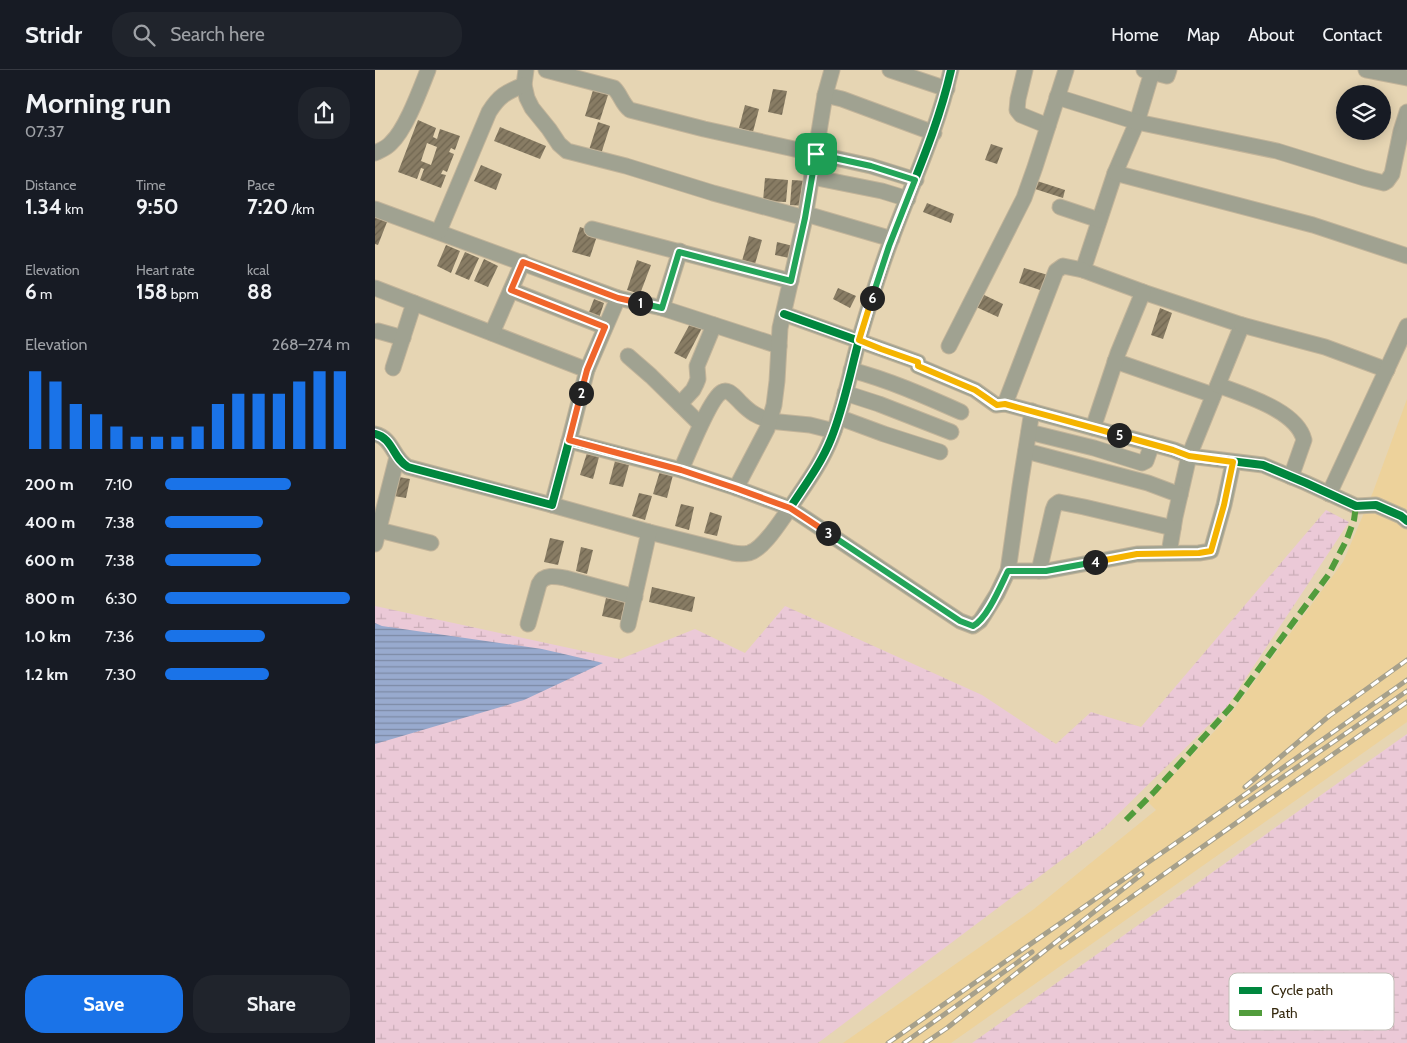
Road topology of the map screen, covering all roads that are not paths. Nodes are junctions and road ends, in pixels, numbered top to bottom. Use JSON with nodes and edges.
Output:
{"nodes":[{"id":1,"x":428,"y":70,"type":"edge"},
{"id":2,"x":546,"y":70,"type":"edge"},
{"id":3,"x":831,"y":70,"type":"edge"},
{"id":4,"x":890,"y":70,"type":"edge"},
{"id":5,"x":951,"y":70,"type":"edge"},
{"id":6,"x":1025,"y":70,"type":"edge"},
{"id":7,"x":1066,"y":70,"type":"edge"},
{"id":8,"x":1169,"y":70,"type":"edge"},
{"id":9,"x":1366,"y":70,"type":"edge"},
{"id":10,"x":1148,"y":71,"type":"edge"},
{"id":11,"x":525,"y":77,"type":"edge"},
{"id":12,"x":1407,"y":78,"type":"edge"},
{"id":13,"x":947,"y":89,"type":"junction"},
{"id":14,"x":825,"y":95,"type":"junction"},
{"id":15,"x":1057,"y":97,"type":"junction"},
{"id":16,"x":1407,"y":112,"type":"edge"},
{"id":17,"x":1137,"y":122,"type":"junction"},
{"id":18,"x":1048,"y":126,"type":"junction"},
{"id":19,"x":934,"y":133,"type":"junction"},
{"id":20,"x":375,"y":154,"type":"edge"},
{"id":21,"x":816,"y":154,"type":"junction"},
{"id":22,"x":1115,"y":173,"type":"junction"},
{"id":23,"x":812,"y":177,"type":"junction"},
{"id":24,"x":915,"y":180,"type":"junction"},
{"id":25,"x":908,"y":199,"type":"junction"},
{"id":26,"x":1060,"y":207,"type":"dead end"},
{"id":27,"x":375,"y":209,"type":"edge"},
{"id":28,"x":806,"y":216,"type":"junction"},
{"id":29,"x":1099,"y":220,"type":"junction"},
{"id":30,"x":592,"y":228,"type":"dead end"},
{"id":31,"x":439,"y":231,"type":"junction"},
{"id":32,"x":892,"y":239,"type":"junction"},
{"id":33,"x":679,"y":252,"type":"junction"},
{"id":34,"x":1407,"y":256,"type":"edge"},
{"id":35,"x":523,"y":262,"type":"junction"},
{"id":36,"x":1083,"y":270,"type":"junction"},
{"id":37,"x":791,"y":281,"type":"junction"},
{"id":38,"x":375,"y":288,"type":"edge"},
{"id":39,"x":511,"y":290,"type":"junction"},
{"id":40,"x":1143,"y":292,"type":"junction"},
{"id":41,"x":618,"y":298,"type":"junction"},
{"id":42,"x":414,"y":303,"type":"junction"},
{"id":43,"x":662,"y":308,"type":"junction"},
{"id":44,"x":784,"y":314,"type":"junction"},
{"id":45,"x":714,"y":325,"type":"junction"},
{"id":46,"x":1242,"y":325,"type":"junction"},
{"id":47,"x":1407,"y":326,"type":"edge"},
{"id":48,"x":605,"y":327,"type":"junction"},
{"id":49,"x":378,"y":331,"type":"dead end"},
{"id":50,"x":492,"y":333,"type":"junction"},
{"id":51,"x":403,"y":338,"type":"junction"},
{"id":52,"x":859,"y":340,"type":"junction"},
{"id":53,"x":779,"y":346,"type":"junction"},
{"id":54,"x":949,"y":346,"type":"dead end"},
{"id":55,"x":628,"y":356,"type":"dead end"},
{"id":56,"x":1115,"y":361,"type":"junction"},
{"id":57,"x":393,"y":368,"type":"dead end"},
{"id":58,"x":587,"y":370,"type":"junction"},
{"id":59,"x":851,"y":370,"type":"junction"},
{"id":60,"x":1387,"y":370,"type":"junction"},
{"id":61,"x":1216,"y":390,"type":"junction"},
{"id":62,"x":845,"y":393,"type":"junction"},
{"id":63,"x":680,"y":404,"type":"junction"},
{"id":64,"x":1005,"y":404,"type":"junction"},
{"id":65,"x":1032,"y":411,"type":"junction"},
{"id":66,"x":961,"y":412,"type":"dead end"},
{"id":67,"x":770,"y":420,"type":"junction"},
{"id":68,"x":701,"y":424,"type":"junction"},
{"id":69,"x":836,"y":424,"type":"junction"},
{"id":70,"x":1093,"y":428,"type":"junction"},
{"id":71,"x":951,"y":432,"type":"dead end"},
{"id":72,"x":1029,"y":432,"type":"junction"},
{"id":73,"x":375,"y":434,"type":"edge"},
{"id":74,"x":569,"y":440,"type":"junction"},
{"id":75,"x":1152,"y":444,"type":"junction"},
{"id":76,"x":1026,"y":451,"type":"junction"},
{"id":77,"x":940,"y":452,"type":"dead end"},
{"id":78,"x":1189,"y":456,"type":"junction"},
{"id":79,"x":397,"y":457,"type":"junction"},
{"id":80,"x":1233,"y":462,"type":"junction"},
{"id":81,"x":681,"y":470,"type":"junction"},
{"id":82,"x":1291,"y":477,"type":"junction"},
{"id":83,"x":735,"y":488,"type":"junction"},
{"id":84,"x":1329,"y":494,"type":"junction"},
{"id":85,"x":1180,"y":495,"type":"junction"},
{"id":86,"x":553,"y":505,"type":"junction"},
{"id":87,"x":790,"y":508,"type":"junction"},
{"id":88,"x":1407,"y":521,"type":"edge"},
{"id":89,"x":1173,"y":528,"type":"junction"},
{"id":90,"x":649,"y":532,"type":"junction"},
{"id":91,"x":377,"y":537,"type":"edge"},
{"id":92,"x":431,"y":543,"type":"dead end"},
{"id":93,"x":1169,"y":554,"type":"junction"},
{"id":94,"x":1008,"y":571,"type":"junction"},
{"id":95,"x":1039,"y":571,"type":"junction"},
{"id":96,"x":635,"y":597,"type":"junction"},
{"id":97,"x":528,"y":624,"type":"dead end"},
{"id":98,"x":628,"y":625,"type":"dead end"}],
"edges":[{"from":1,"to":20,"type":"street"},
{"from":2,"to":21,"type":"street"},
{"from":3,"to":14,"type":"street"},
{"from":4,"to":13,"type":"street"},
{"from":5,"to":13,"type":"street"},
{"from":6,"to":18,"type":"street"},
{"from":7,"to":15,"type":"street"},
{"from":8,"to":10,"type":"street"},
{"from":9,"to":12,"type":"street"},
{"from":10,"to":17,"type":"street"},
{"from":11,"to":28,"type":"street"},
{"from":11,"to":31,"type":"street"},
{"from":13,"to":19,"type":"street"},
{"from":14,"to":19,"type":"street"},
{"from":14,"to":21,"type":"street"},
{"from":15,"to":17,"type":"street"},
{"from":15,"to":18,"type":"street"},
{"from":16,"to":17,"type":"street"},
{"from":17,"to":22,"type":"street"},
{"from":18,"to":54,"type":"street"},
{"from":19,"to":24,"type":"street"},
{"from":21,"to":23,"type":"street"},
{"from":21,"to":24,"type":"street"},
{"from":22,"to":29,"type":"street"},
{"from":22,"to":34,"type":"street"},
{"from":23,"to":25,"type":"street"},
{"from":23,"to":28,"type":"street"},
{"from":24,"to":25,"type":"street"},
{"from":25,"to":32,"type":"street"},
{"from":26,"to":29,"type":"street"},
{"from":27,"to":31,"type":"street"},
{"from":28,"to":32,"type":"street"},
{"from":28,"to":37,"type":"street"},
{"from":29,"to":36,"type":"street"},
{"from":30,"to":33,"type":"street"},
{"from":31,"to":35,"type":"street"},
{"from":32,"to":52,"type":"street"},
{"from":33,"to":37,"type":"street"},
{"from":33,"to":43,"type":"street"},
{"from":35,"to":39,"type":"street"},
{"from":35,"to":41,"type":"street"},
{"from":36,"to":40,"type":"street"},
{"from":36,"to":64,"type":"street"},
{"from":37,"to":44,"type":"street"},
{"from":38,"to":42,"type":"street"},
{"from":39,"to":48,"type":"street"},
{"from":39,"to":50,"type":"street"},
{"from":40,"to":46,"type":"street"},
{"from":40,"to":56,"type":"street"},
{"from":41,"to":43,"type":"street"},
{"from":41,"to":48,"type":"street"},
{"from":42,"to":50,"type":"street"},
{"from":42,"to":51,"type":"street"},
{"from":43,"to":45,"type":"street"},
{"from":44,"to":52,"type":"street"},
{"from":44,"to":53,"type":"street"},
{"from":45,"to":53,"type":"street"},
{"from":45,"to":63,"type":"street"},
{"from":46,"to":60,"type":"street"},
{"from":46,"to":61,"type":"street"},
{"from":47,"to":60,"type":"street"},
{"from":48,"to":58,"type":"street"},
{"from":49,"to":51,"type":"street"},
{"from":50,"to":58,"type":"street"},
{"from":51,"to":57,"type":"street"},
{"from":52,"to":59,"type":"street"},
{"from":52,"to":64,"type":"street"},
{"from":53,"to":67,"type":"street"},
{"from":55,"to":63,"type":"street"},
{"from":56,"to":61,"type":"street"},
{"from":56,"to":70,"type":"street"},
{"from":58,"to":74,"type":"street"},
{"from":59,"to":62,"type":"street"},
{"from":59,"to":66,"type":"street"},
{"from":60,"to":84,"type":"street"},
{"from":61,"to":78,"type":"street"},
{"from":61,"to":82,"type":"street"},
{"from":62,"to":69,"type":"street"},
{"from":62,"to":71,"type":"street"},
{"from":63,"to":68,"type":"street"},
{"from":64,"to":65,"type":"street"},
{"from":65,"to":70,"type":"street"},
{"from":65,"to":72,"type":"street"},
{"from":67,"to":68,"type":"street"},
{"from":67,"to":69,"type":"street"},
{"from":67,"to":83,"type":"street"},
{"from":68,"to":81,"type":"street"},
{"from":69,"to":77,"type":"street"},
{"from":69,"to":87,"type":"street"},
{"from":70,"to":75,"type":"street"},
{"from":72,"to":75,"type":"street"},
{"from":72,"to":76,"type":"street"},
{"from":73,"to":79,"type":"street"},
{"from":74,"to":81,"type":"street"},
{"from":74,"to":86,"type":"street"},
{"from":75,"to":78,"type":"street"},
{"from":76,"to":85,"type":"street"},
{"from":76,"to":94,"type":"street"},
{"from":78,"to":80,"type":"street"},
{"from":78,"to":85,"type":"street"},
{"from":79,"to":86,"type":"street"},
{"from":79,"to":91,"type":"street"},
{"from":80,"to":82,"type":"street"},
{"from":80,"to":93,"type":"street"},
{"from":81,"to":83,"type":"street"},
{"from":82,"to":84,"type":"street"},
{"from":83,"to":87,"type":"street"},
{"from":84,"to":88,"type":"street"},
{"from":85,"to":89,"type":"street"},
{"from":86,"to":90,"type":"street"},
{"from":87,"to":90,"type":"street"},
{"from":87,"to":94,"type":"street"},
{"from":89,"to":93,"type":"street"},
{"from":89,"to":95,"type":"street"},
{"from":90,"to":96,"type":"street"},
{"from":91,"to":92,"type":"street"},
{"from":93,"to":95,"type":"street"},
{"from":94,"to":95,"type":"street"},
{"from":96,"to":97,"type":"street"},
{"from":96,"to":98,"type":"street"}]}
